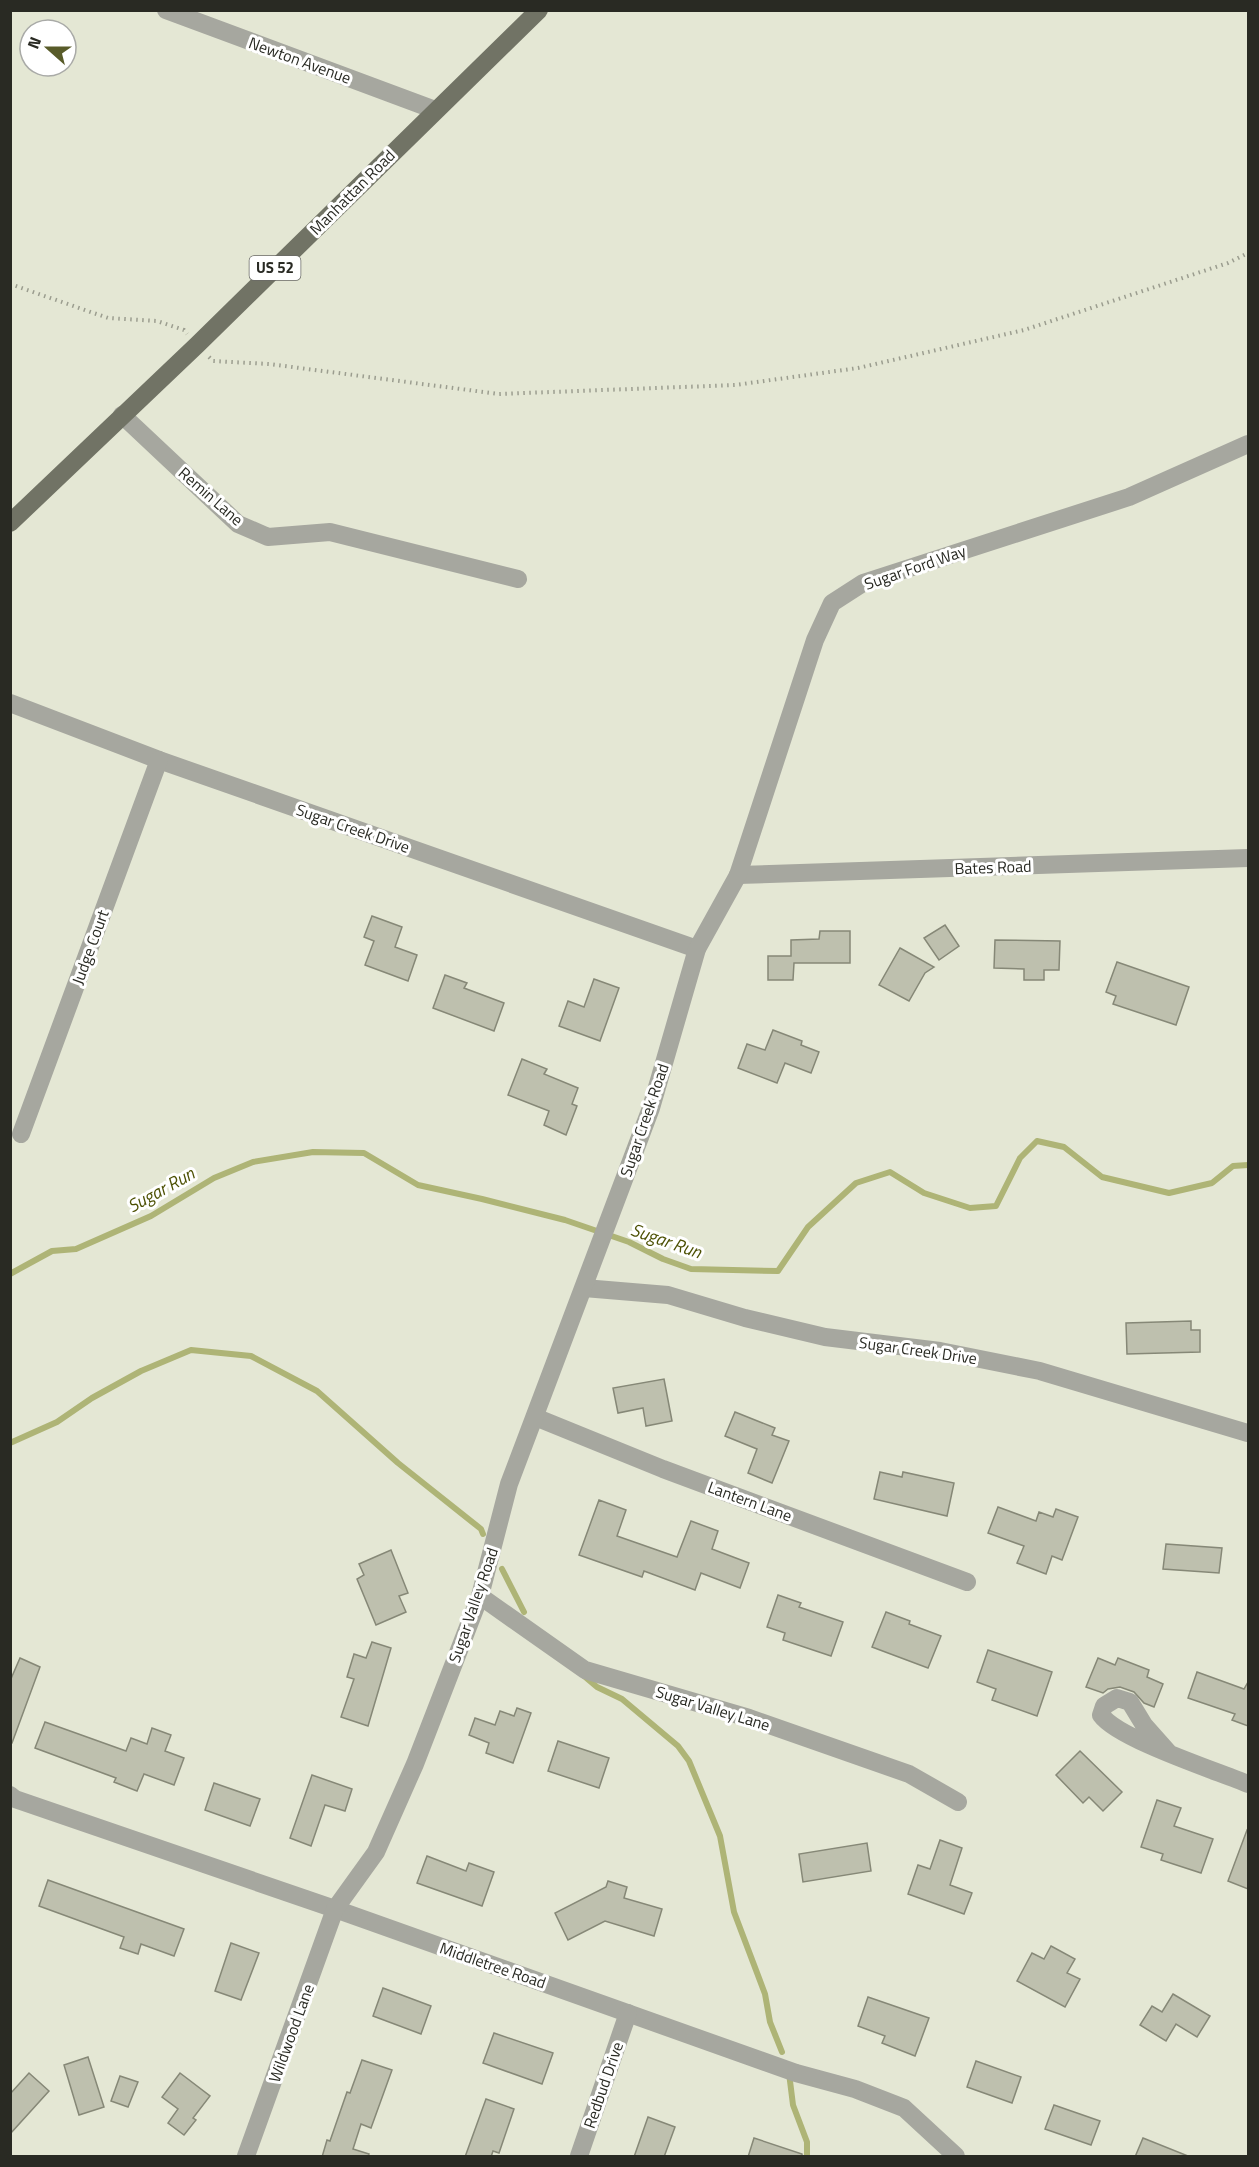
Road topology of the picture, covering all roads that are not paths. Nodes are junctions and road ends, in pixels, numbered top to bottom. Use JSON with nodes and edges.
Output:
{"nodes":[{"id":1,"x":166,"y":10,"type":"edge"},
{"id":2,"x":539,"y":10,"type":"edge"},
{"id":3,"x":435,"y":110,"type":"junction"},
{"id":4,"x":122,"y":415,"type":"junction"},
{"id":5,"x":1248,"y":444,"type":"edge"},
{"id":6,"x":10,"y":523,"type":"edge"},
{"id":7,"x":518,"y":579,"type":"dead end"},
{"id":8,"x":10,"y":703,"type":"edge"},
{"id":9,"x":159,"y":760,"type":"junction"},
{"id":10,"x":1248,"y":858,"type":"edge"},
{"id":11,"x":738,"y":875,"type":"junction"},
{"id":12,"x":697,"y":949,"type":"junction"},
{"id":13,"x":21,"y":1134,"type":"dead end"},
{"id":14,"x":584,"y":1288,"type":"junction"},
{"id":15,"x":535,"y":1417,"type":"junction"},
{"id":16,"x":1248,"y":1433,"type":"edge"},
{"id":17,"x":967,"y":1582,"type":"dead end"},
{"id":18,"x":480,"y":1596,"type":"junction"},
{"id":19,"x":1168,"y":1752,"type":"dead end"},
{"id":20,"x":1248,"y":1784,"type":"edge"},
{"id":21,"x":12,"y":1798,"type":"edge"},
{"id":22,"x":958,"y":1802,"type":"dead end"},
{"id":23,"x":335,"y":1909,"type":"junction"},
{"id":24,"x":628,"y":2013,"type":"junction"},
{"id":25,"x":246,"y":2157,"type":"edge"},
{"id":26,"x":579,"y":2157,"type":"edge"},
{"id":27,"x":956,"y":2157,"type":"edge"}],
"edges":[{"from":1,"to":3,"type":"street","name":"Newton Avenue"},
{"from":2,"to":3,"type":"main road","name":"Manhattan Road","number":"US 52"},
{"from":3,"to":4,"type":"main road","name":"Manhattan Road","number":"US 52"},
{"from":4,"to":6,"type":"main road","name":"Manhattan Road","number":"US 52"},
{"from":4,"to":7,"type":"street","name":"Remin Lane"},
{"from":5,"to":11,"type":"street","name":"Sugar Ford Way"},
{"from":8,"to":9,"type":"street","name":"Sugar Creek Drive"},
{"from":9,"to":12,"type":"street","name":"Sugar Creek Drive"},
{"from":9,"to":13,"type":"street","name":"Judge Court"},
{"from":10,"to":11,"type":"street","name":"Bates Road"},
{"from":11,"to":12,"type":"street","name":"Sugar Ford Way"},
{"from":12,"to":14,"type":"street","name":"Sugar Creek Road"},
{"from":14,"to":15,"type":"street","name":"Sugar Valley Road"},
{"from":14,"to":16,"type":"street","name":"Sugar Creek Drive"},
{"from":15,"to":17,"type":"street","name":"Lantern Lane"},
{"from":15,"to":18,"type":"street","name":"Sugar Valley Road"},
{"from":18,"to":22,"type":"street","name":"Sugar Valley Lane"},
{"from":18,"to":23,"type":"street","name":"Sugar Valley Road"},
{"from":19,"to":20,"type":"street"},
{"from":21,"to":23,"type":"street","name":"Middletree Road"},
{"from":23,"to":24,"type":"street","name":"Middletree Road"},
{"from":23,"to":25,"type":"street","name":"Wildwood Lane"},
{"from":24,"to":26,"type":"street","name":"Redbud Drive"},
{"from":24,"to":27,"type":"street","name":"Middletree Road"}]}
